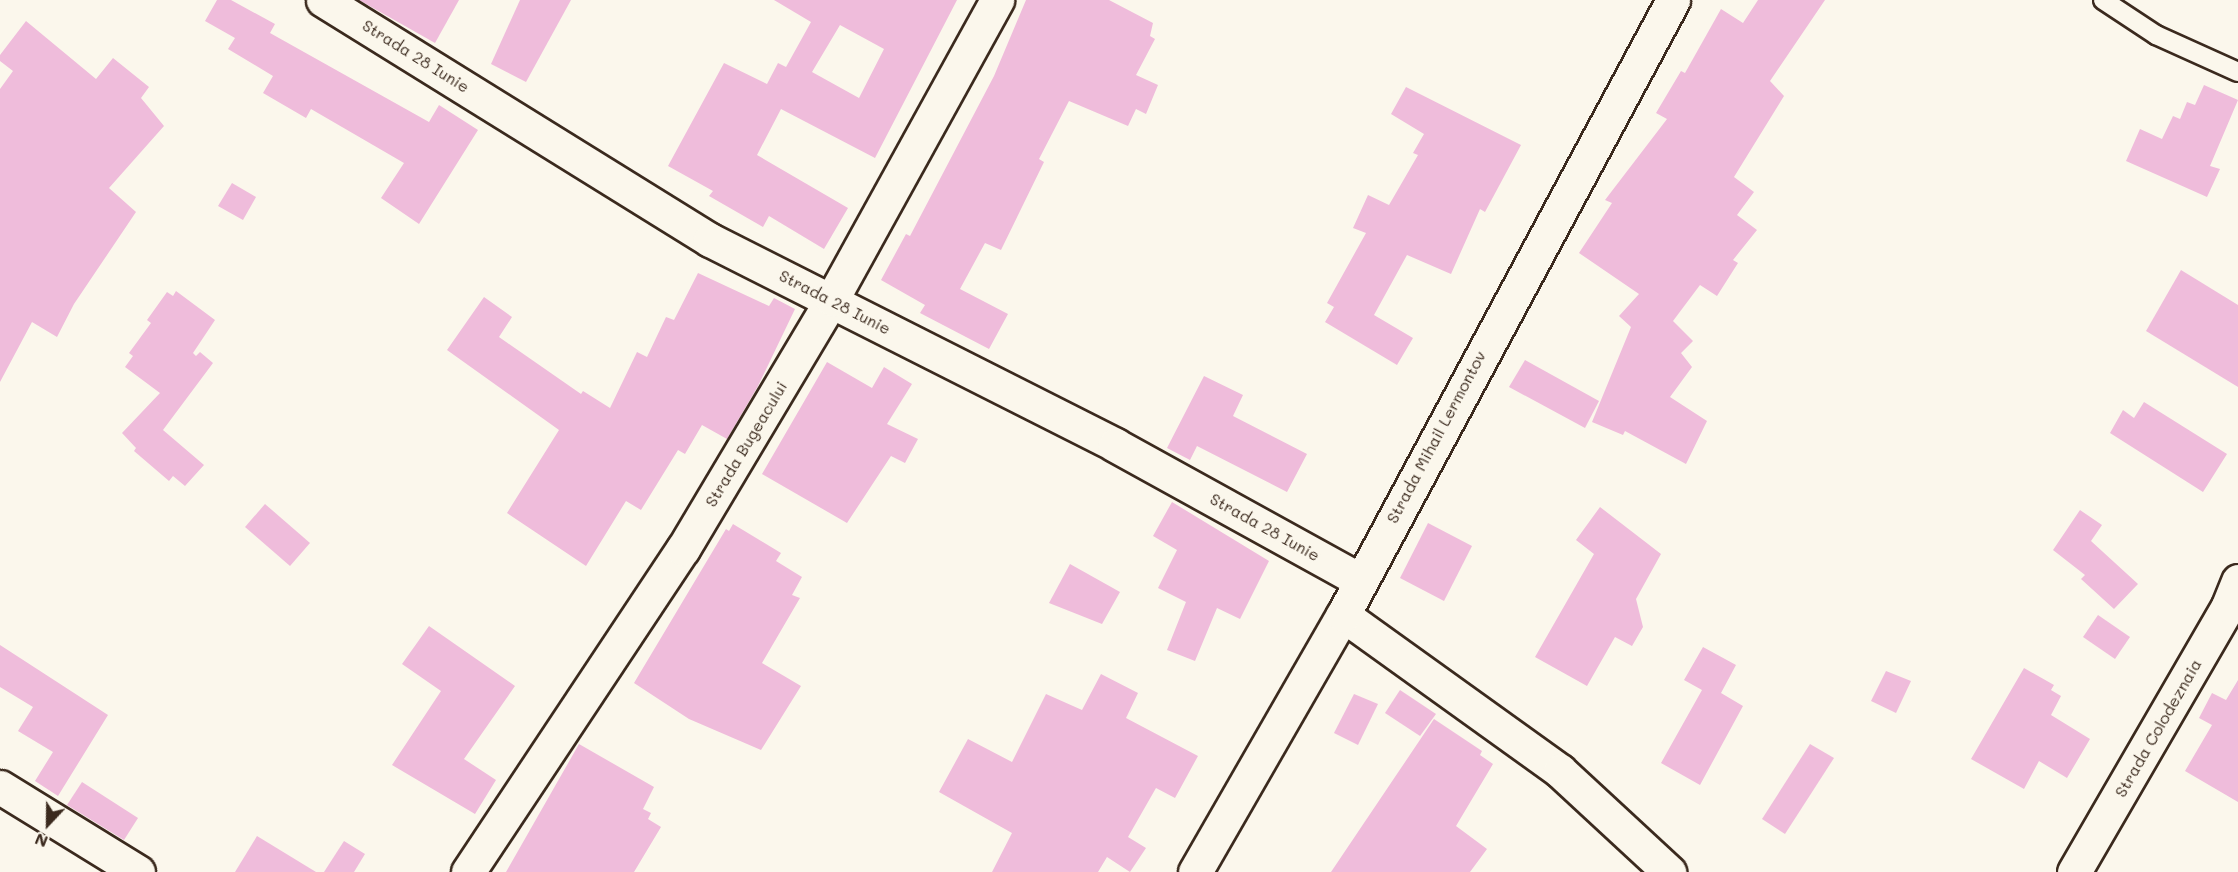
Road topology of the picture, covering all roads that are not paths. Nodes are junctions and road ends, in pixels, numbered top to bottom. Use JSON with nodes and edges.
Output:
{"nodes":[{"id":1,"x":323,"y":0,"type":"edge"},
{"id":2,"x":997,"y":0,"type":"edge"},
{"id":3,"x":1673,"y":0,"type":"edge"},
{"id":4,"x":2103,"y":0,"type":"edge"},
{"id":5,"x":2238,"y":72,"type":"edge"},
{"id":6,"x":832,"y":299,"type":"junction"},
{"id":7,"x":1360,"y":580,"type":"junction"},
{"id":8,"x":2238,"y":582,"type":"edge"},
{"id":9,"x":1343,"y":615,"type":"junction"},
{"id":10,"x":0,"y":787,"type":"edge"},
{"id":11,"x":2094,"y":834,"type":"junction"},
{"id":12,"x":138,"y":872,"type":"edge"},
{"id":13,"x":468,"y":872,"type":"edge"},
{"id":14,"x":1195,"y":872,"type":"edge"},
{"id":15,"x":1669,"y":872,"type":"edge"},
{"id":16,"x":2074,"y":872,"type":"edge"},
{"id":17,"x":2099,"y":872,"type":"edge"}],
"edges":[{"from":1,"to":6,"type":"street","name":"Strada 28 Iunie"},
{"from":2,"to":6,"type":"street","name":"Strada Bugeacului"},
{"from":3,"to":7,"type":"street","name":"Strada Mihail Lermontov"},
{"from":4,"to":5,"type":"lane"},
{"from":6,"to":7,"type":"street","name":"Strada 28 Iunie"},
{"from":6,"to":13,"type":"street","name":"Strada Bugeacului"},
{"from":7,"to":9,"type":"street","name":"Strada Mihail Lermontov"},
{"from":8,"to":11,"type":"street","name":"Strada Colodeznaia"},
{"from":9,"to":14,"type":"street","name":"Strada Mihail Lermontov"},
{"from":9,"to":15,"type":"street"},
{"from":10,"to":12,"type":"street"},
{"from":11,"to":16,"type":"street","name":"Strada Colodeznaia"},
{"from":11,"to":17,"type":"street"}]}
